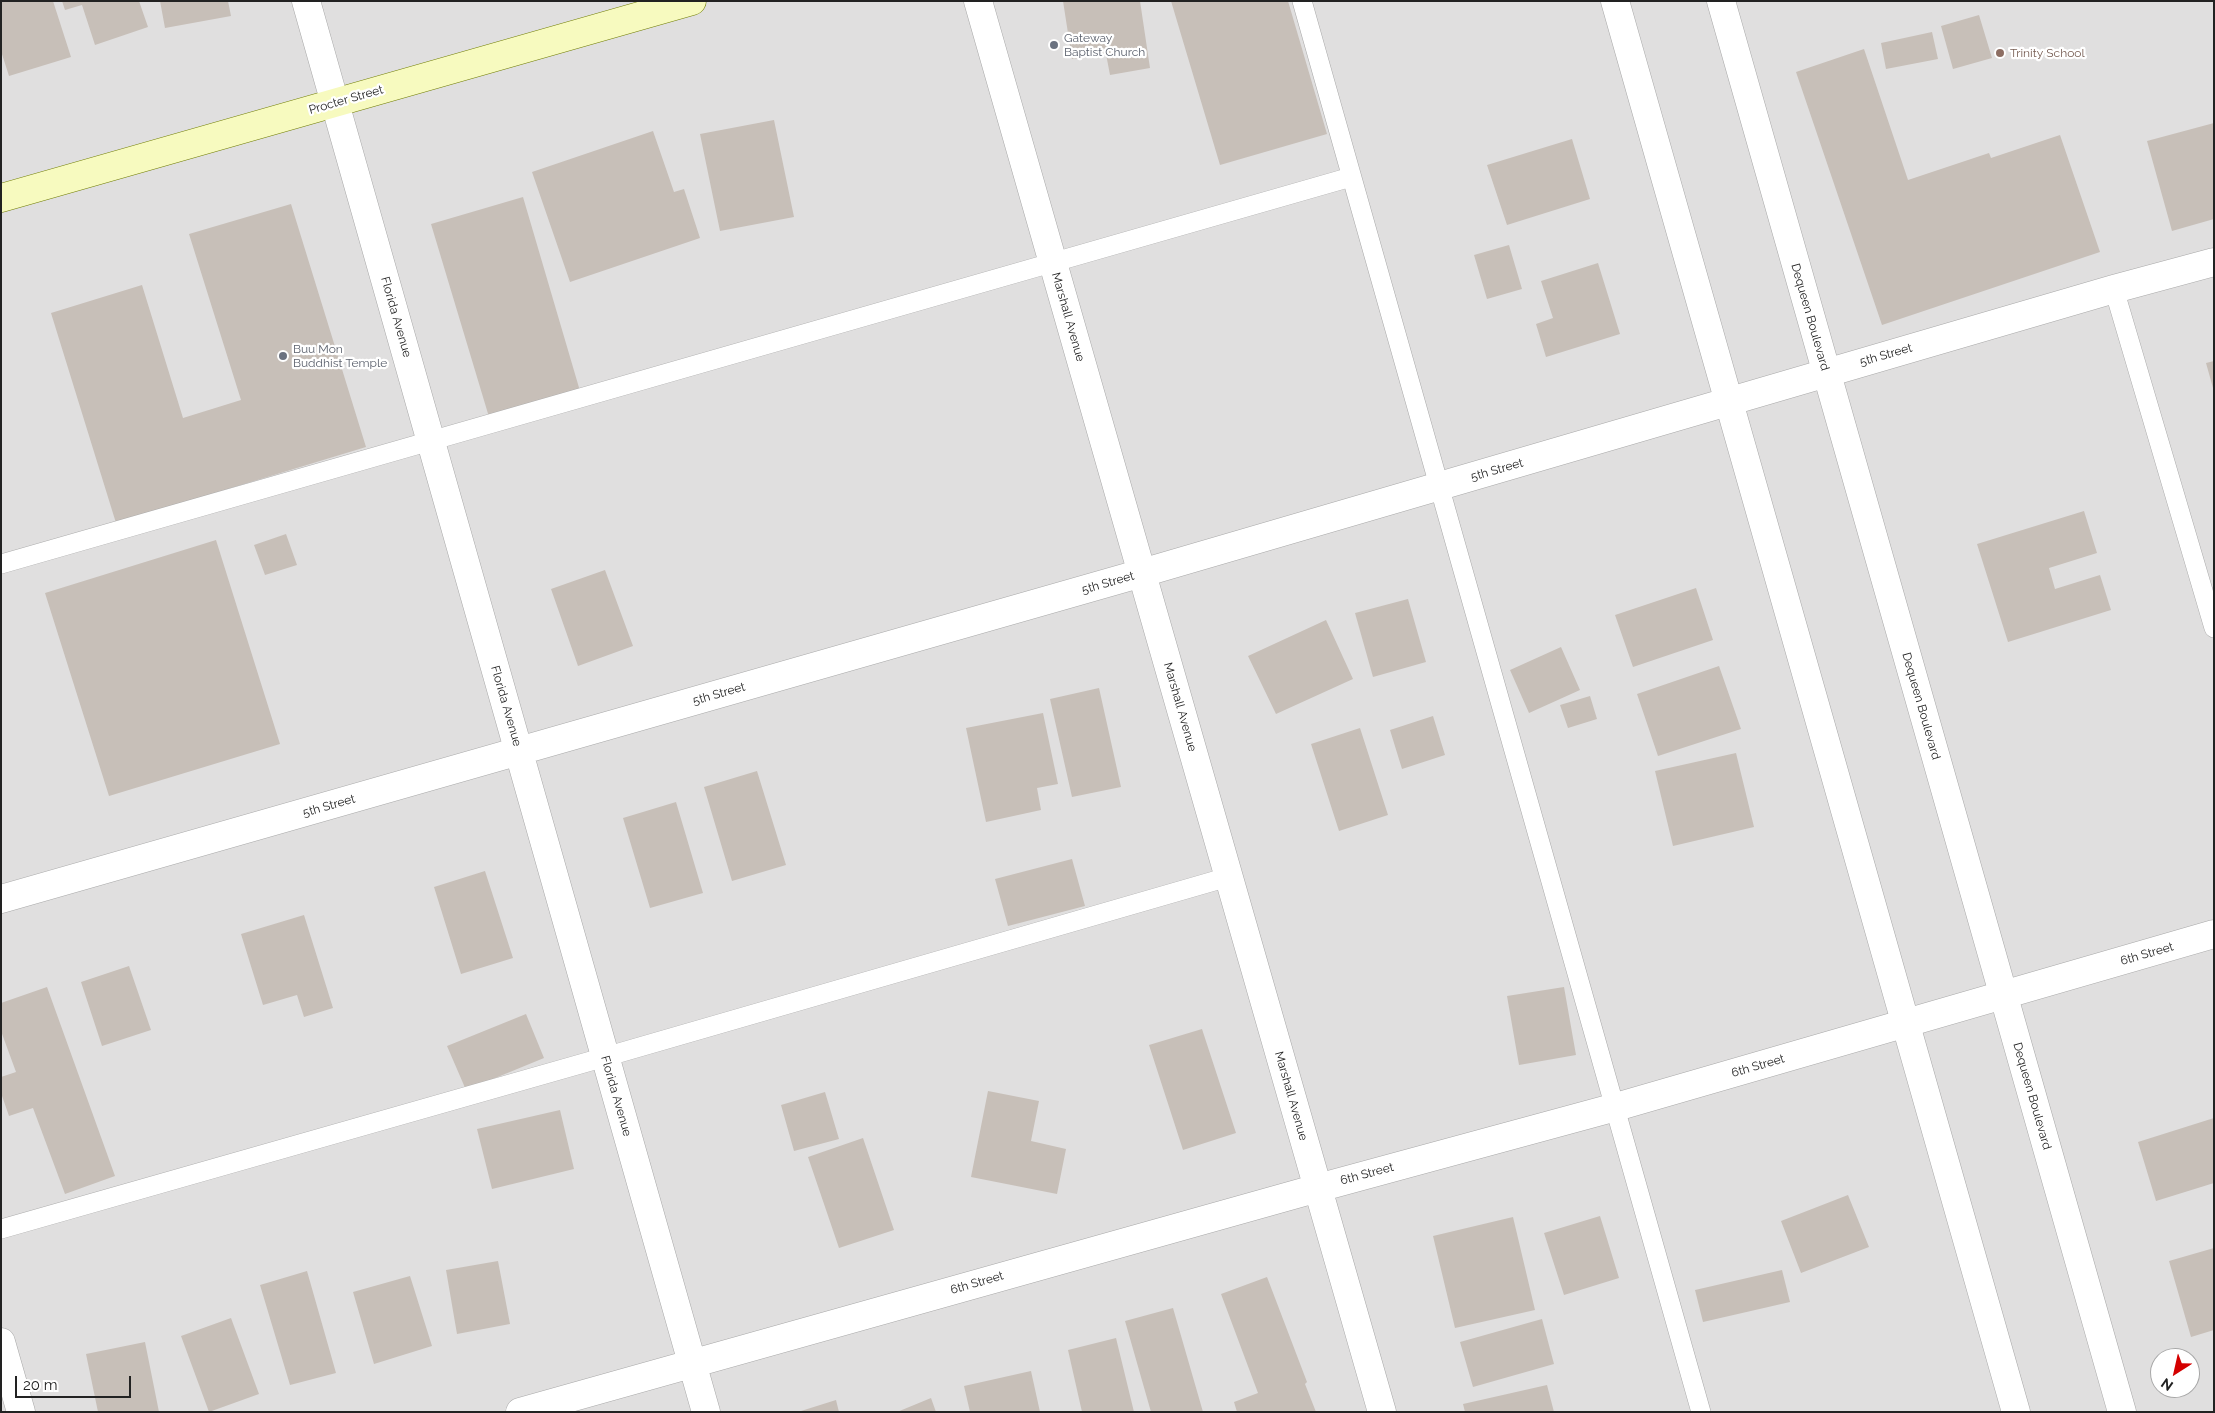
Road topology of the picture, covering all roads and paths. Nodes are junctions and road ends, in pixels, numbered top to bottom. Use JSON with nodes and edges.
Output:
{"nodes":[{"id":1,"x":306,"y":1,"type":"edge"},
{"id":2,"x":692,"y":1,"type":"edge"},
{"id":3,"x":978,"y":1,"type":"edge"},
{"id":4,"x":1302,"y":1,"type":"edge"},
{"id":5,"x":1615,"y":1,"type":"edge"},
{"id":6,"x":1720,"y":1,"type":"edge"},
{"id":7,"x":335,"y":103,"type":"junction"},
{"id":8,"x":1351,"y":178,"type":"junction"},
{"id":9,"x":1,"y":198,"type":"edge"},
{"id":10,"x":2214,"y":262,"type":"edge"},
{"id":11,"x":1053,"y":263,"type":"junction"},
{"id":12,"x":2114,"y":289,"type":"junction"},
{"id":13,"x":1826,"y":373,"type":"junction"},
{"id":14,"x":1729,"y":402,"type":"junction"},
{"id":15,"x":431,"y":442,"type":"junction"},
{"id":16,"x":1440,"y":487,"type":"junction"},
{"id":17,"x":1,"y":564,"type":"edge"},
{"id":18,"x":1142,"y":573,"type":"junction"},
{"id":19,"x":2214,"y":628,"type":"edge"},
{"id":20,"x":519,"y":752,"type":"junction"},
{"id":21,"x":1228,"y":877,"type":"junction"},
{"id":22,"x":1,"y":899,"type":"edge"},
{"id":23,"x":2214,"y":934,"type":"edge"},
{"id":24,"x":2004,"y":995,"type":"junction"},
{"id":25,"x":1905,"y":1024,"type":"junction"},
{"id":26,"x":605,"y":1057,"type":"junction"},
{"id":27,"x":1616,"y":1107,"type":"junction"},
{"id":28,"x":1318,"y":1188,"type":"junction"},
{"id":29,"x":1,"y":1229,"type":"edge"},
{"id":30,"x":1,"y":1342,"type":"edge"},
{"id":31,"x":692,"y":1363,"type":"junction"},
{"id":32,"x":1699,"y":1411,"type":"edge"},
{"id":33,"x":21,"y":1412,"type":"edge"},
{"id":34,"x":520,"y":1412,"type":"edge"},
{"id":35,"x":706,"y":1412,"type":"edge"},
{"id":36,"x":1382,"y":1412,"type":"edge"},
{"id":37,"x":2016,"y":1412,"type":"edge"},
{"id":38,"x":2122,"y":1412,"type":"edge"}],
"edges":[{"from":1,"to":7,"type":"street","name":"Florida Avenue"},
{"from":2,"to":7,"type":"main road","name":"Procter Street"},
{"from":3,"to":11,"type":"street","name":"Marshall Avenue"},
{"from":4,"to":8,"type":"lane"},
{"from":5,"to":14,"type":"street"},
{"from":6,"to":13,"type":"street","name":"Dequeen Boulevard"},
{"from":7,"to":9,"type":"main road","name":"Procter Street"},
{"from":7,"to":15,"type":"street","name":"Florida Avenue"},
{"from":8,"to":11,"type":"lane"},
{"from":8,"to":16,"type":"lane"},
{"from":10,"to":12,"type":"street","name":"5th Street"},
{"from":11,"to":15,"type":"lane"},
{"from":11,"to":18,"type":"street","name":"Marshall Avenue"},
{"from":12,"to":13,"type":"street","name":"5th Street"},
{"from":12,"to":19,"type":"lane"},
{"from":13,"to":14,"type":"street","name":"5th Street"},
{"from":13,"to":24,"type":"street","name":"Dequeen Boulevard"},
{"from":14,"to":16,"type":"street","name":"5th Street"},
{"from":14,"to":25,"type":"street"},
{"from":15,"to":17,"type":"lane"},
{"from":15,"to":20,"type":"street","name":"Florida Avenue"},
{"from":16,"to":18,"type":"street","name":"5th Street"},
{"from":16,"to":27,"type":"lane"},
{"from":18,"to":20,"type":"street","name":"5th Street"},
{"from":18,"to":21,"type":"street","name":"Marshall Avenue"},
{"from":20,"to":22,"type":"street","name":"5th Street"},
{"from":20,"to":26,"type":"street","name":"Florida Avenue"},
{"from":21,"to":26,"type":"lane"},
{"from":21,"to":28,"type":"street","name":"Marshall Avenue"},
{"from":23,"to":24,"type":"street","name":"6th Street"},
{"from":24,"to":25,"type":"street","name":"6th Street"},
{"from":24,"to":38,"type":"street","name":"Dequeen Boulevard"},
{"from":25,"to":27,"type":"street","name":"6th Street"},
{"from":25,"to":37,"type":"street"},
{"from":26,"to":29,"type":"lane"},
{"from":26,"to":31,"type":"street","name":"Florida Avenue"},
{"from":27,"to":28,"type":"street","name":"6th Street"},
{"from":27,"to":32,"type":"lane"},
{"from":28,"to":31,"type":"street","name":"6th Street"},
{"from":28,"to":36,"type":"street","name":"Marshall Avenue"},
{"from":30,"to":33,"type":"street"},
{"from":31,"to":34,"type":"street","name":"6th Street"},
{"from":31,"to":35,"type":"street","name":"Florida Avenue"}]}
